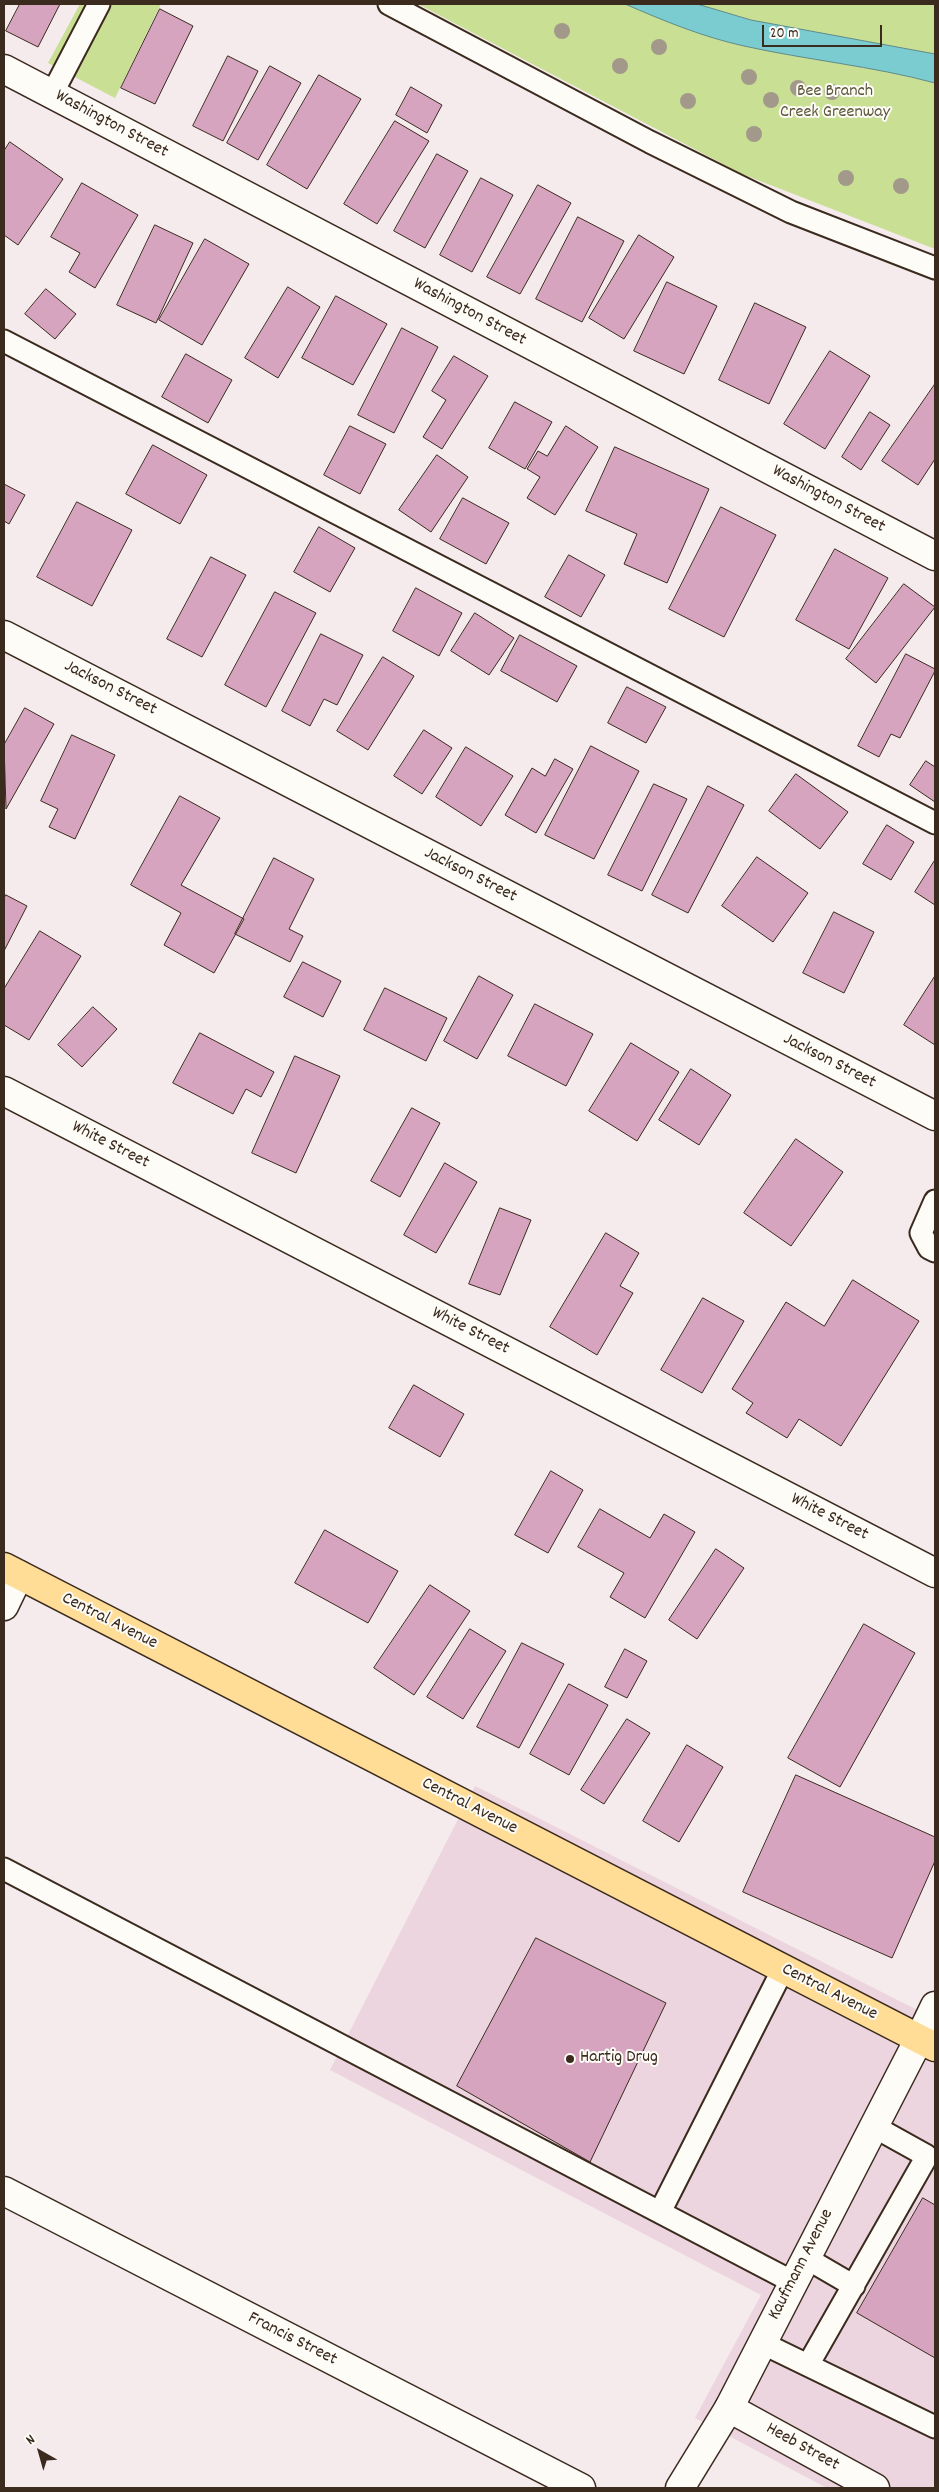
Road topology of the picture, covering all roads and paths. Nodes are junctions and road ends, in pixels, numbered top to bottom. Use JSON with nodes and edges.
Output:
{"nodes":[{"id":1,"x":99,"y":4,"type":"edge"},
{"id":2,"x":389,"y":4,"type":"edge"},
{"id":3,"x":4,"y":69,"type":"edge"},
{"id":4,"x":52,"y":94,"type":"junction"},
{"id":5,"x":935,"y":268,"type":"edge"},
{"id":6,"x":4,"y":341,"type":"edge"},
{"id":7,"x":935,"y":556,"type":"edge"},
{"id":8,"x":4,"y":635,"type":"edge"},
{"id":9,"x":935,"y":823,"type":"edge"},
{"id":10,"x":4,"y":1091,"type":"edge"},
{"id":11,"x":935,"y":1116,"type":"edge"},
{"id":12,"x":935,"y":1201,"type":"edge"},
{"id":13,"x":935,"y":1251,"type":"edge"},
{"id":14,"x":11,"y":1571,"type":"edge"},
{"id":15,"x":935,"y":1573,"type":"edge"},
{"id":16,"x":4,"y":1606,"type":"edge"},
{"id":17,"x":4,"y":1869,"type":"edge"},
{"id":18,"x":784,"y":1969,"type":"junction"},
{"id":19,"x":935,"y":2006,"type":"edge"},
{"id":20,"x":927,"y":2043,"type":"edge"},
{"id":21,"x":873,"y":2126,"type":"junction"},
{"id":22,"x":931,"y":2158,"type":"edge"},
{"id":23,"x":4,"y":2191,"type":"edge"},
{"id":24,"x":660,"y":2212,"type":"junction"},
{"id":25,"x":806,"y":2258,"type":"junction"},
{"id":26,"x":793,"y":2282,"type":"junction"},
{"id":27,"x":854,"y":2286,"type":"junction"},
{"id":28,"x":762,"y":2343,"type":"junction"},
{"id":29,"x":808,"y":2365,"type":"junction"},
{"id":30,"x":729,"y":2408,"type":"junction"},
{"id":31,"x":935,"y":2427,"type":"edge"},
{"id":32,"x":581,"y":2488,"type":"edge"},
{"id":33,"x":680,"y":2488,"type":"edge"},
{"id":34,"x":875,"y":2488,"type":"edge"}],
"edges":[{"from":1,"to":4,"type":"lane"},
{"from":2,"to":5,"type":"lane"},
{"from":3,"to":4,"type":"street","name":"Washington Street"},
{"from":4,"to":7,"type":"street","name":"Washington Street"},
{"from":6,"to":9,"type":"lane"},
{"from":8,"to":11,"type":"street","name":"Jackson Street"},
{"from":10,"to":15,"type":"street","name":"White Street"},
{"from":12,"to":13,"type":"lane"},
{"from":14,"to":16,"type":"street"},
{"from":14,"to":18,"type":"main road","name":"Central Avenue"},
{"from":17,"to":24,"type":"lane"},
{"from":18,"to":20,"type":"main road","name":"Central Avenue"},
{"from":18,"to":24,"type":"lane"},
{"from":19,"to":20,"type":"street","name":"Kaufmann Avenue"},
{"from":20,"to":21,"type":"street","name":"Kaufmann Avenue"},
{"from":21,"to":22,"type":"lane"},
{"from":21,"to":25,"type":"street","name":"Kaufmann Avenue"},
{"from":22,"to":27,"type":"lane"},
{"from":23,"to":32,"type":"street","name":"Francis Street"},
{"from":24,"to":26,"type":"lane"},
{"from":25,"to":26,"type":"street","name":"Kaufmann Avenue"},
{"from":25,"to":27,"type":"lane"},
{"from":26,"to":28,"type":"street","name":"Kaufmann Avenue"},
{"from":27,"to":29,"type":"lane"},
{"from":28,"to":29,"type":"lane"},
{"from":28,"to":30,"type":"street","name":"Kaufmann Avenue"},
{"from":29,"to":31,"type":"lane"},
{"from":30,"to":33,"type":"street","name":"Kaufmann Avenue"},
{"from":30,"to":34,"type":"street","name":"Heeb Street"}]}
